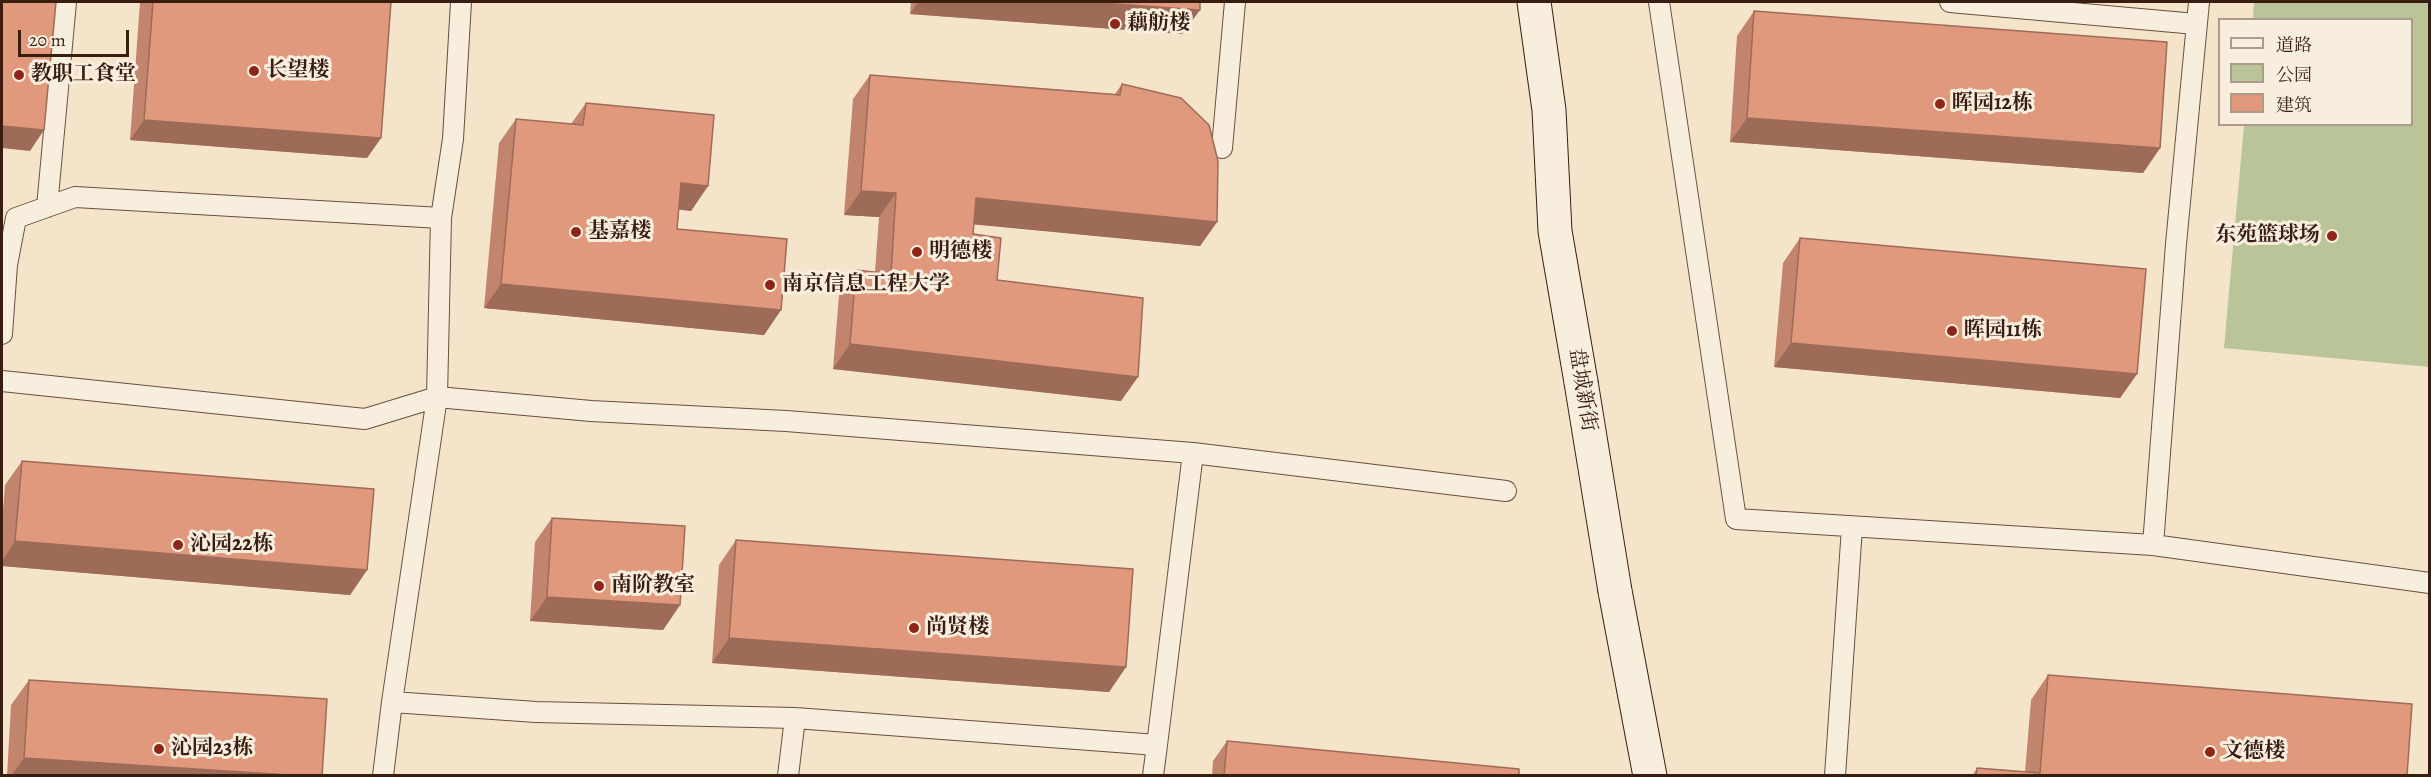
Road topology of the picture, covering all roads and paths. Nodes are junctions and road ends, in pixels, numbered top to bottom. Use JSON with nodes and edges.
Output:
{"nodes":[{"id":1,"x":66,"y":2,"type":"edge"},
{"id":2,"x":461,"y":2,"type":"edge"},
{"id":3,"x":1235,"y":2,"type":"edge"},
{"id":4,"x":1534,"y":2,"type":"edge"},
{"id":5,"x":1659,"y":2,"type":"edge"},
{"id":6,"x":1950,"y":2,"type":"edge"},
{"id":7,"x":2199,"y":2,"type":"edge"},
{"id":8,"x":2196,"y":24,"type":"junction"},
{"id":9,"x":1222,"y":148,"type":"dead end"},
{"id":10,"x":47,"y":207,"type":"junction"},
{"id":11,"x":441,"y":218,"type":"junction"},
{"id":12,"x":2,"y":334,"type":"edge"},
{"id":13,"x":2,"y":381,"type":"edge"},
{"id":14,"x":437,"y":397,"type":"junction"},
{"id":15,"x":1193,"y":453,"type":"junction"},
{"id":16,"x":1506,"y":491,"type":"dead end"},
{"id":17,"x":1852,"y":527,"type":"junction"},
{"id":18,"x":2153,"y":545,"type":"junction"},
{"id":19,"x":2430,"y":583,"type":"edge"},
{"id":20,"x":392,"y":702,"type":"junction"},
{"id":21,"x":795,"y":718,"type":"junction"},
{"id":22,"x":1157,"y":745,"type":"junction"},
{"id":23,"x":383,"y":776,"type":"edge"},
{"id":24,"x":788,"y":776,"type":"edge"},
{"id":25,"x":1153,"y":776,"type":"edge"},
{"id":26,"x":1650,"y":776,"type":"edge"},
{"id":27,"x":1835,"y":776,"type":"edge"}],
"edges":[{"from":1,"to":10,"type":"lane"},
{"from":2,"to":11,"type":"lane"},
{"from":3,"to":9,"type":"lane"},
{"from":4,"to":26,"type":"main road","name":"盘城新街","bridge":true},
{"from":5,"to":17,"type":"lane"},
{"from":6,"to":8,"type":"lane"},
{"from":7,"to":8,"type":"lane"},
{"from":8,"to":18,"type":"lane"},
{"from":10,"to":11,"type":"lane"},
{"from":10,"to":12,"type":"lane"},
{"from":11,"to":14,"type":"lane"},
{"from":13,"to":14,"type":"lane"},
{"from":14,"to":15,"type":"lane"},
{"from":14,"to":20,"type":"lane"},
{"from":15,"to":16,"type":"lane"},
{"from":15,"to":22,"type":"lane"},
{"from":17,"to":18,"type":"lane"},
{"from":17,"to":27,"type":"lane"},
{"from":18,"to":19,"type":"lane"},
{"from":20,"to":21,"type":"lane"},
{"from":20,"to":23,"type":"lane"},
{"from":21,"to":22,"type":"lane"},
{"from":21,"to":24,"type":"lane"},
{"from":22,"to":25,"type":"lane"}]}
